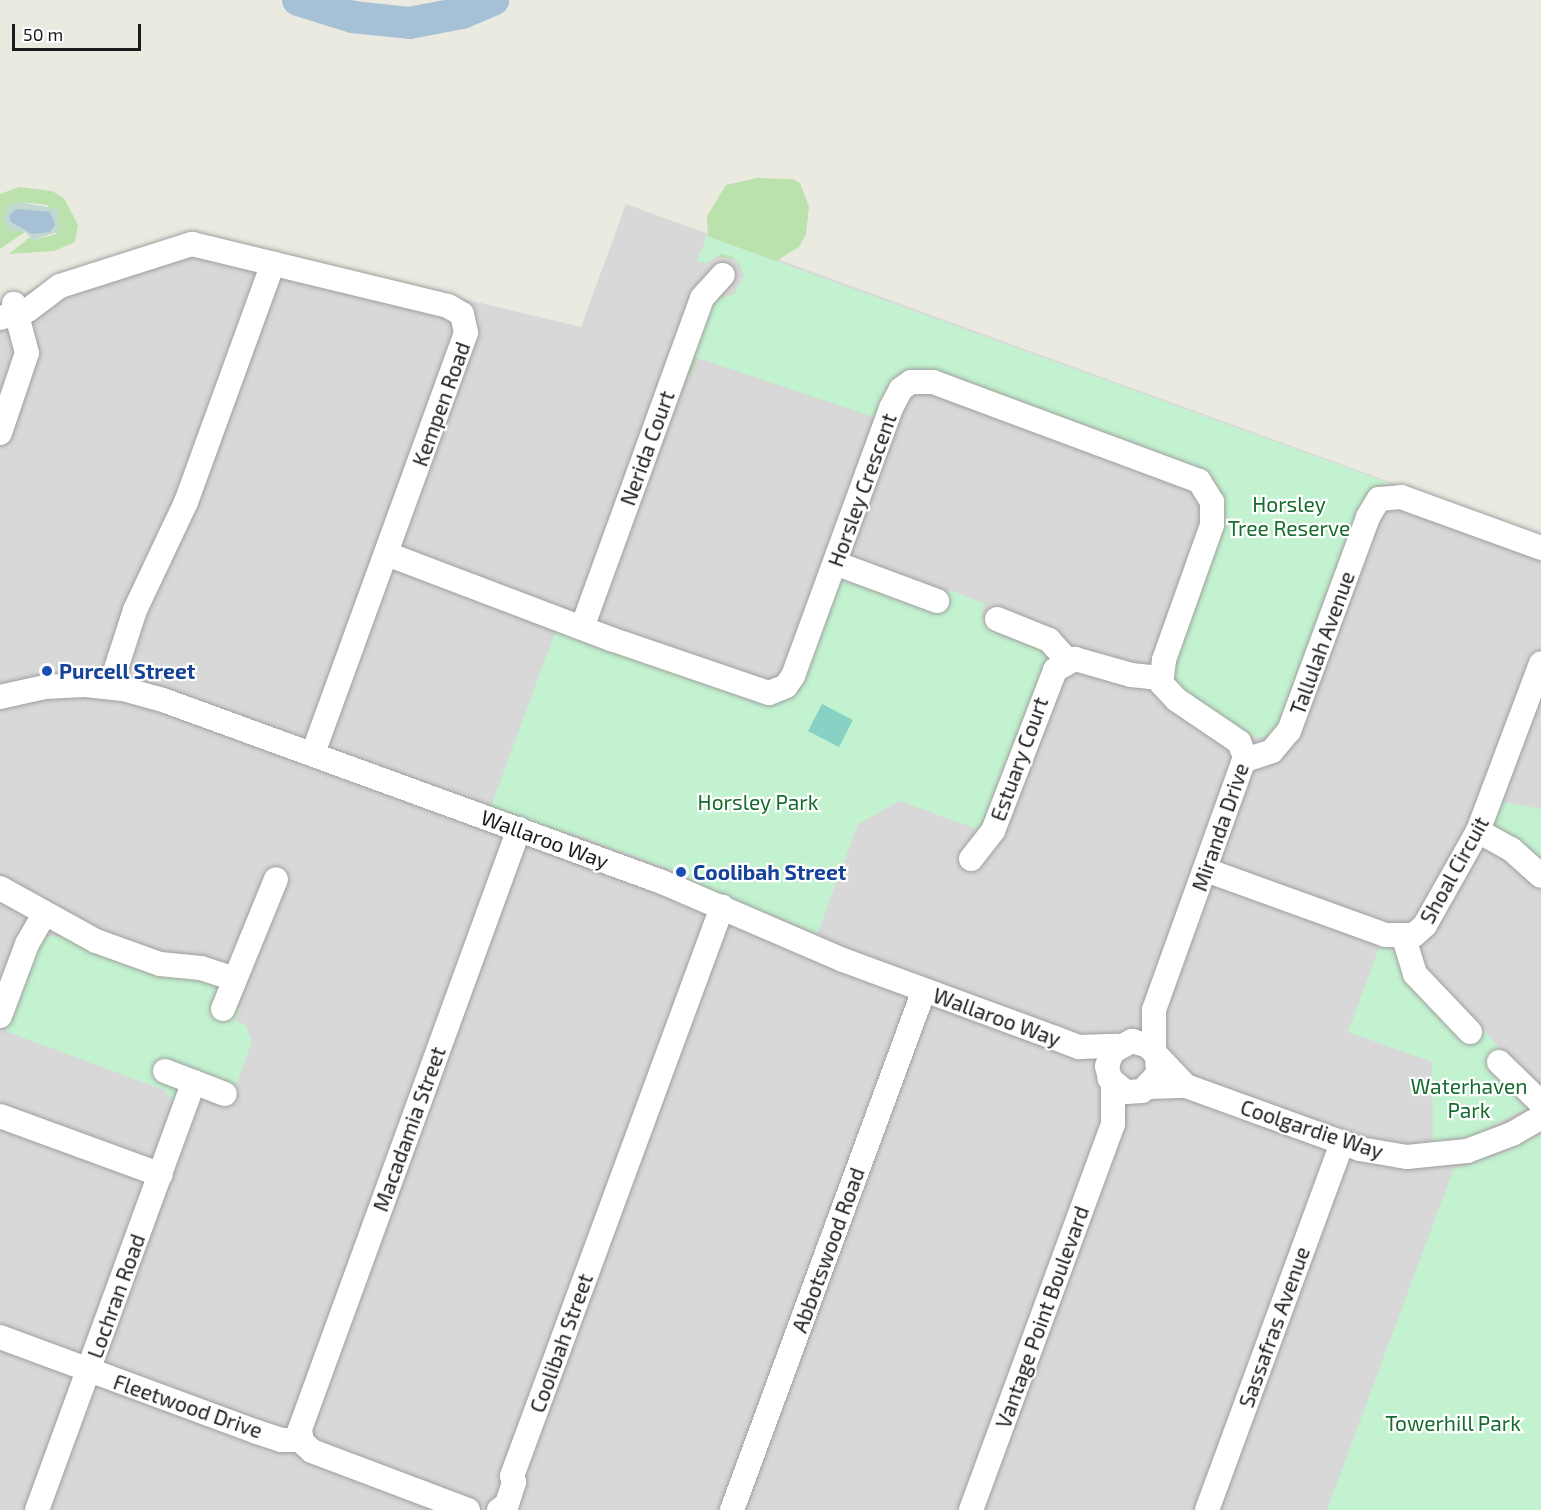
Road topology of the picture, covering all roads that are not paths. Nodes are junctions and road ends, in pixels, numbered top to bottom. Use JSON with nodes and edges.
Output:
{"nodes":[{"id":1,"x":273,"y":263,"type":"junction"},
{"id":2,"x":723,"y":275,"type":"dead end"},
{"id":3,"x":8,"y":311,"type":"edge"},
{"id":4,"x":0,"y":434,"type":"edge"},
{"id":5,"x":1541,"y":548,"type":"edge"},
{"id":6,"x":387,"y":554,"type":"junction"},
{"id":7,"x":835,"y":563,"type":"junction"},
{"id":8,"x":937,"y":601,"type":"dead end"},
{"id":9,"x":997,"y":619,"type":"dead end"},
{"id":10,"x":582,"y":627,"type":"junction"},
{"id":11,"x":1068,"y":661,"type":"junction"},
{"id":12,"x":1541,"y":663,"type":"edge"},
{"id":13,"x":1160,"y":678,"type":"junction"},
{"id":14,"x":110,"y":687,"type":"junction"},
{"id":15,"x":0,"y":697,"type":"edge"},
{"id":16,"x":313,"y":754,"type":"junction"},
{"id":17,"x":1244,"y":754,"type":"junction"},
{"id":18,"x":519,"y":829,"type":"junction"},
{"id":19,"x":1478,"y":831,"type":"junction"},
{"id":20,"x":971,"y":860,"type":"dead end"},
{"id":21,"x":1206,"y":870,"type":"junction"},
{"id":22,"x":1541,"y":876,"type":"edge"},
{"id":23,"x":276,"y":879,"type":"dead end"},
{"id":24,"x":0,"y":888,"type":"edge"},
{"id":25,"x":722,"y":906,"type":"junction"},
{"id":26,"x":44,"y":914,"type":"junction"},
{"id":27,"x":1404,"y":938,"type":"junction"},
{"id":28,"x":234,"y":979,"type":"junction"},
{"id":29,"x":924,"y":990,"type":"junction"},
{"id":30,"x":223,"y":1009,"type":"dead end"},
{"id":31,"x":1154,"y":1010,"type":"junction"},
{"id":32,"x":0,"y":1016,"type":"edge"},
{"id":33,"x":1470,"y":1032,"type":"dead end"},
{"id":34,"x":1120,"y":1044,"type":"junction"},
{"id":35,"x":1079,"y":1047,"type":"junction"},
{"id":36,"x":1156,"y":1055,"type":"junction"},
{"id":37,"x":1499,"y":1062,"type":"dead end"},
{"id":38,"x":165,"y":1071,"type":"dead end"},
{"id":39,"x":1110,"y":1078,"type":"junction"},
{"id":40,"x":194,"y":1082,"type":"junction"},
{"id":41,"x":1185,"y":1086,"type":"junction"},
{"id":42,"x":1146,"y":1089,"type":"junction"},
{"id":43,"x":225,"y":1094,"type":"dead end"},
{"id":44,"x":1541,"y":1103,"type":"edge"},
{"id":45,"x":0,"y":1116,"type":"edge"},
{"id":46,"x":1541,"y":1117,"type":"edge"},
{"id":47,"x":1113,"y":1124,"type":"junction"},
{"id":48,"x":1342,"y":1143,"type":"junction"},
{"id":49,"x":161,"y":1175,"type":"junction"},
{"id":50,"x":0,"y":1337,"type":"edge"},
{"id":51,"x":89,"y":1370,"type":"junction"},
{"id":52,"x":301,"y":1434,"type":"junction"},
{"id":53,"x":500,"y":1509,"type":"edge"},
{"id":54,"x":37,"y":1510,"type":"edge"},
{"id":55,"x":468,"y":1510,"type":"edge"},
{"id":56,"x":732,"y":1510,"type":"edge"},
{"id":57,"x":971,"y":1510,"type":"edge"},
{"id":58,"x":1207,"y":1510,"type":"edge"}],
"edges":[{"from":1,"to":3,"type":"street","name":"Kempen Road"},
{"from":1,"to":6,"type":"street","name":"Kempen Road"},
{"from":1,"to":14,"type":"street"},
{"from":2,"to":10,"type":"street","name":"Nerida Court"},
{"from":3,"to":4,"type":"street"},
{"from":5,"to":17,"type":"street","name":"Tallulah Avenue"},
{"from":6,"to":10,"type":"street","name":"Horsley Crescent"},
{"from":6,"to":16,"type":"street","name":"Kempen Road"},
{"from":7,"to":8,"type":"street"},
{"from":7,"to":10,"type":"street","name":"Horsley Crescent"},
{"from":7,"to":13,"type":"street","name":"Horsley Crescent"},
{"from":9,"to":11,"type":"street"},
{"from":11,"to":13,"type":"street"},
{"from":11,"to":20,"type":"street","name":"Estuary Court"},
{"from":12,"to":19,"type":"street","name":"Shoal Circuit"},
{"from":13,"to":17,"type":"street","name":"Miranda Drive"},
{"from":14,"to":15,"type":"street","name":"Wallaroo Way"},
{"from":14,"to":16,"type":"street","name":"Wallaroo Way"},
{"from":16,"to":18,"type":"street","name":"Wallaroo Way"},
{"from":17,"to":21,"type":"street","name":"Miranda Drive"},
{"from":18,"to":25,"type":"street","name":"Wallaroo Way"},
{"from":18,"to":52,"type":"street","name":"Macadamia Street"},
{"from":19,"to":22,"type":"street"},
{"from":19,"to":27,"type":"street","name":"Shoal Circuit"},
{"from":21,"to":27,"type":"street","name":"Shoal Circuit"},
{"from":21,"to":31,"type":"street","name":"Miranda Drive"},
{"from":23,"to":28,"type":"street"},
{"from":24,"to":26,"type":"street"},
{"from":25,"to":29,"type":"street","name":"Wallaroo Way"},
{"from":25,"to":53,"type":"street","name":"Coolibah Street"},
{"from":26,"to":28,"type":"street"},
{"from":26,"to":32,"type":"street"},
{"from":27,"to":33,"type":"street"},
{"from":28,"to":30,"type":"street"},
{"from":29,"to":35,"type":"street","name":"Wallaroo Way"},
{"from":29,"to":56,"type":"street","name":"Abbotswood Road"},
{"from":31,"to":34,"type":"street","name":"Miranda Drive"},
{"from":31,"to":36,"type":"street","name":"Miranda Drive"},
{"from":34,"to":35,"type":"street","name":"Wallaroo Way"},
{"from":34,"to":36,"type":"street"},
{"from":34,"to":39,"type":"street"},
{"from":35,"to":39,"type":"street","name":"Wallaroo Way"},
{"from":36,"to":41,"type":"street","name":"Coolgardie Way"},
{"from":36,"to":42,"type":"street"},
{"from":37,"to":44,"type":"street"},
{"from":38,"to":40,"type":"street"},
{"from":39,"to":42,"type":"street"},
{"from":39,"to":47,"type":"street","name":"Vantage Point Boulevard"},
{"from":40,"to":43,"type":"street"},
{"from":40,"to":49,"type":"street","name":"Lochran Road"},
{"from":41,"to":42,"type":"street","name":"Coolgardie Way"},
{"from":41,"to":48,"type":"street","name":"Coolgardie Way"},
{"from":42,"to":47,"type":"street","name":"Vantage Point Boulevard"},
{"from":45,"to":49,"type":"street"},
{"from":46,"to":48,"type":"street","name":"Coolgardie Way"},
{"from":47,"to":57,"type":"street","name":"Vantage Point Boulevard"},
{"from":48,"to":58,"type":"street","name":"Sassafras Avenue"},
{"from":49,"to":51,"type":"street","name":"Lochran Road"},
{"from":50,"to":51,"type":"street","name":"Fleetwood Drive"},
{"from":51,"to":52,"type":"street","name":"Fleetwood Drive"},
{"from":51,"to":54,"type":"street","name":"Lochran Road"},
{"from":52,"to":55,"type":"street","name":"Fleetwood Drive"}]}
